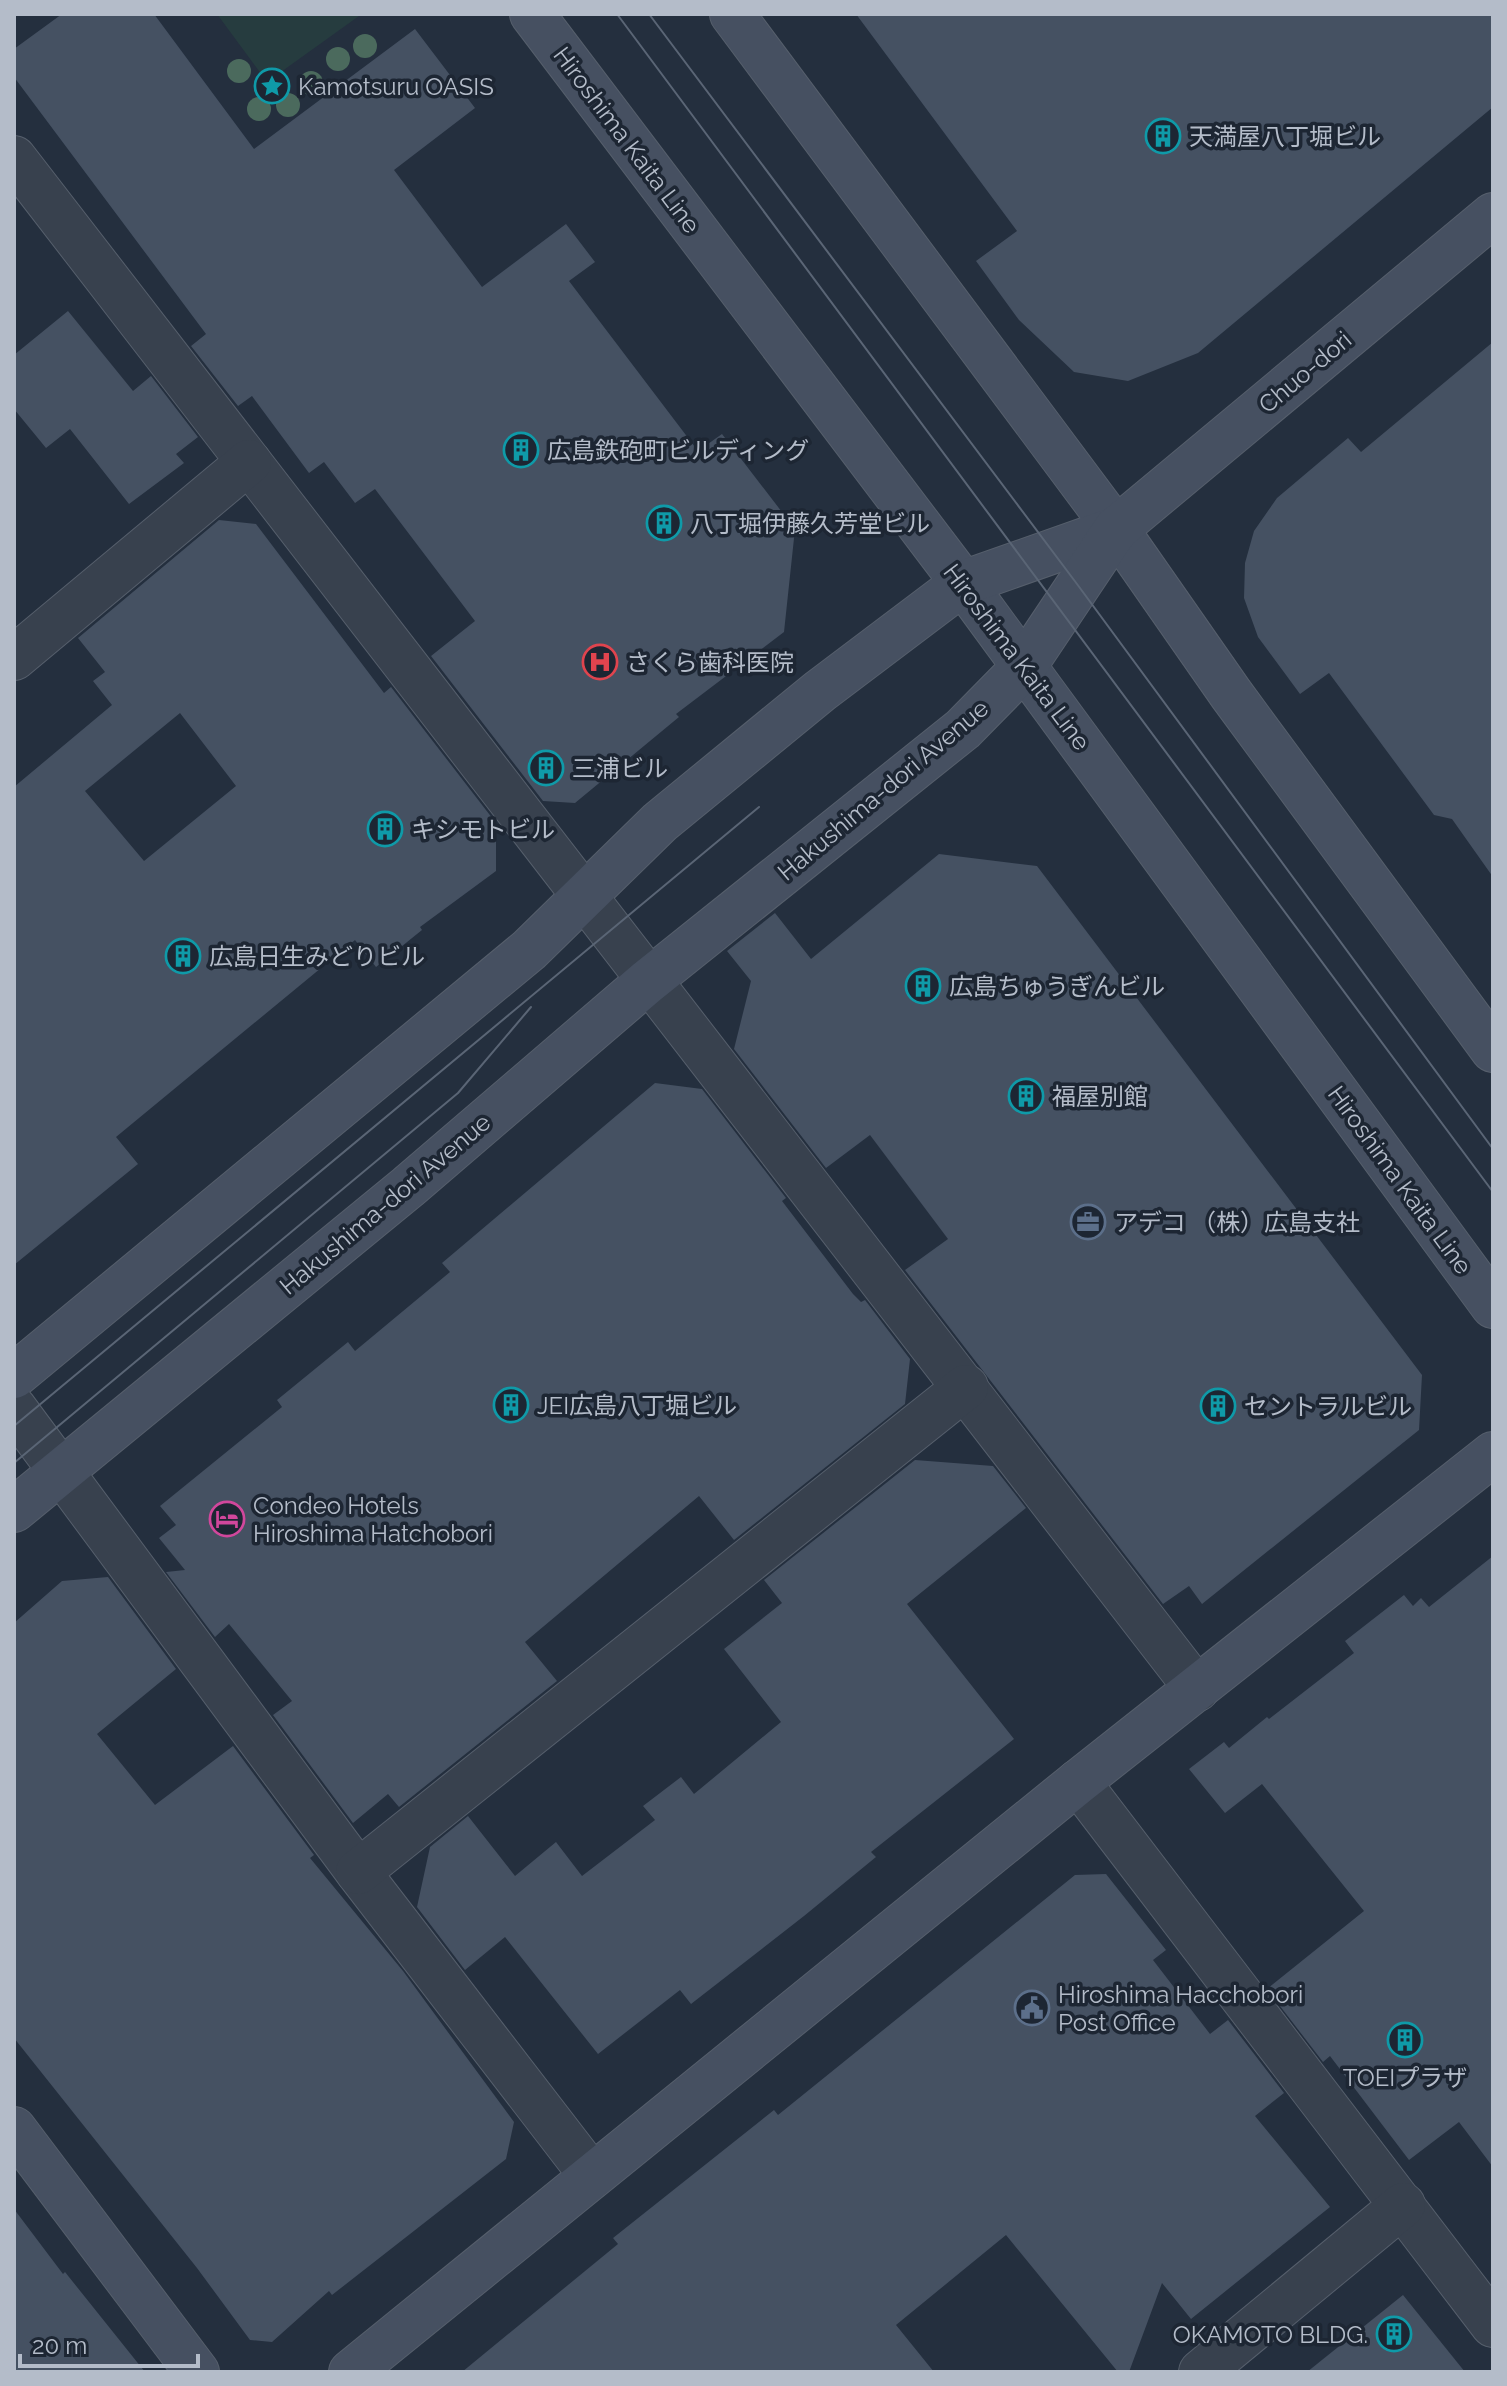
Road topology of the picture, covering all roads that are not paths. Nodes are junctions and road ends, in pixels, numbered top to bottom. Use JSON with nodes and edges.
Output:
{"nodes":[{"id":1,"x":532,"y":14,"type":"edge"},
{"id":2,"x":732,"y":14,"type":"edge"},
{"id":3,"x":14,"y":158,"type":"edge"},
{"id":4,"x":1493,"y":215,"type":"edge"},
{"id":5,"x":249,"y":462,"type":"junction"},
{"id":6,"x":1116,"y":529,"type":"junction"},
{"id":7,"x":963,"y":583,"type":"junction"},
{"id":8,"x":14,"y":658,"type":"edge"},
{"id":9,"x":1023,"y":668,"type":"junction"},
{"id":10,"x":583,"y":897,"type":"junction"},
{"id":11,"x":647,"y":982,"type":"junction"},
{"id":12,"x":1493,"y":1050,"type":"edge"},
{"id":13,"x":1493,"y":1306,"type":"edge"},
{"id":14,"x":14,"y":1376,"type":"edge"},
{"id":15,"x":966,"y":1387,"type":"junction"},
{"id":16,"x":14,"y":1408,"type":"edge"},
{"id":17,"x":1493,"y":1454,"type":"edge"},
{"id":18,"x":60,"y":1471,"type":"junction"},
{"id":19,"x":14,"y":1510,"type":"edge"},
{"id":20,"x":1197,"y":1689,"type":"junction"},
{"id":21,"x":1078,"y":1782,"type":"junction"},
{"id":22,"x":358,"y":1872,"type":"junction"},
{"id":23,"x":14,"y":2129,"type":"edge"},
{"id":24,"x":592,"y":2176,"type":"junction"},
{"id":25,"x":1403,"y":2205,"type":"junction"},
{"id":26,"x":1493,"y":2325,"type":"edge"},
{"id":27,"x":197,"y":2372,"type":"edge"},
{"id":28,"x":351,"y":2372,"type":"edge"},
{"id":29,"x":1201,"y":2372,"type":"edge"}],
"edges":[{"from":1,"to":7,"type":"street","name":"Hiroshima Kaita Line"},
{"from":2,"to":6,"type":"street"},
{"from":3,"to":5,"type":"street"},
{"from":4,"to":6,"type":"street","name":"Chuo-dori"},
{"from":5,"to":8,"type":"street"},
{"from":5,"to":10,"type":"street"},
{"from":6,"to":7,"type":"street"},
{"from":6,"to":9,"type":"street","name":"Hakushima-dori Avenue"},
{"from":6,"to":12,"type":"street"},
{"from":7,"to":9,"type":"street","name":"Hiroshima Kaita Line"},
{"from":7,"to":10,"type":"street"},
{"from":9,"to":11,"type":"street","name":"Hakushima-dori Avenue"},
{"from":9,"to":13,"type":"street","name":"Hiroshima Kaita Line"},
{"from":10,"to":11,"type":"street"},
{"from":10,"to":14,"type":"street"},
{"from":11,"to":15,"type":"street"},
{"from":11,"to":18,"type":"street","name":"Hakushima-dori Avenue"},
{"from":15,"to":20,"type":"street"},
{"from":15,"to":22,"type":"street"},
{"from":16,"to":18,"type":"street"},
{"from":17,"to":20,"type":"street"},
{"from":18,"to":19,"type":"street","name":"Hakushima-dori Avenue"},
{"from":18,"to":22,"type":"street"},
{"from":20,"to":21,"type":"street"},
{"from":21,"to":24,"type":"street"},
{"from":21,"to":25,"type":"street"},
{"from":22,"to":24,"type":"street"},
{"from":23,"to":27,"type":"street"},
{"from":24,"to":28,"type":"street"},
{"from":25,"to":26,"type":"street"},
{"from":25,"to":29,"type":"street"}]}
